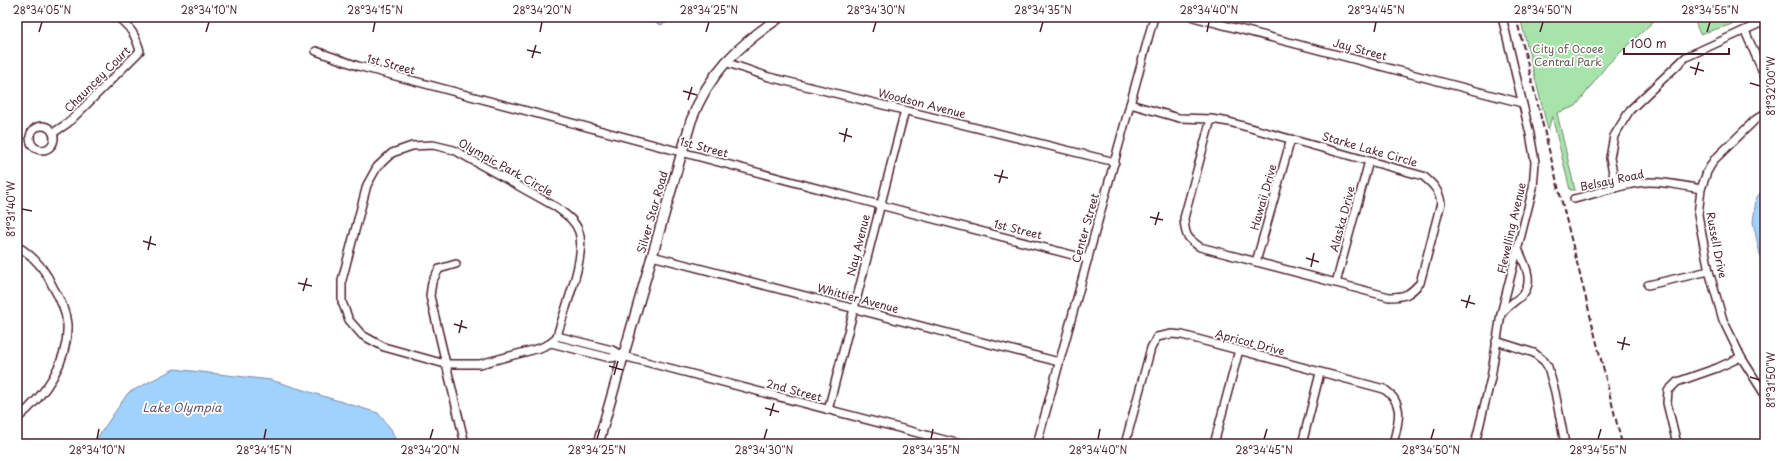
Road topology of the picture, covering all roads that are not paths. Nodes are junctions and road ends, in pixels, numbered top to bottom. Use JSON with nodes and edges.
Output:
{"nodes":[{"id":1,"x":117,"y":17,"type":"edge"},
{"id":2,"x":780,"y":17,"type":"edge"},
{"id":3,"x":1154,"y":17,"type":"edge"},
{"id":4,"x":1192,"y":17,"type":"edge"},
{"id":5,"x":1502,"y":17,"type":"edge"},
{"id":6,"x":1765,"y":21,"type":"edge"},
{"id":7,"x":1745,"y":31,"type":"junction"},
{"id":8,"x":316,"y":52,"type":"dead end"},
{"id":9,"x":725,"y":62,"type":"junction"},
{"id":10,"x":1765,"y":78,"type":"edge"},
{"id":11,"x":1522,"y":103,"type":"junction"},
{"id":12,"x":1130,"y":104,"type":"junction"},
{"id":13,"x":905,"y":110,"type":"junction"},
{"id":14,"x":1765,"y":113,"type":"edge"},
{"id":15,"x":1212,"y":119,"type":"junction"},
{"id":16,"x":53,"y":133,"type":"dead end"},
{"id":17,"x":1291,"y":139,"type":"junction"},
{"id":18,"x":682,"y":152,"type":"junction"},
{"id":19,"x":1369,"y":160,"type":"junction"},
{"id":20,"x":1115,"y":162,"type":"junction"},
{"id":21,"x":1616,"y":188,"type":"junction"},
{"id":22,"x":1701,"y":189,"type":"junction"},
{"id":23,"x":1574,"y":199,"type":"dead end"},
{"id":24,"x":880,"y":205,"type":"junction"},
{"id":25,"x":17,"y":246,"type":"edge"},
{"id":26,"x":1518,"y":249,"type":"junction"},
{"id":27,"x":652,"y":256,"type":"junction"},
{"id":28,"x":1088,"y":259,"type":"junction"},
{"id":29,"x":1256,"y":262,"type":"junction"},
{"id":30,"x":456,"y":264,"type":"dead end"},
{"id":31,"x":1709,"y":271,"type":"junction"},
{"id":32,"x":1336,"y":283,"type":"junction"},
{"id":33,"x":1648,"y":285,"type":"dead end"},
{"id":34,"x":854,"y":309,"type":"junction"},
{"id":35,"x":1502,"y":314,"type":"junction"},
{"id":36,"x":557,"y":336,"type":"junction"},
{"id":37,"x":1496,"y":341,"type":"junction"},
{"id":38,"x":551,"y":343,"type":"junction"},
{"id":39,"x":1239,"y":350,"type":"junction"},
{"id":40,"x":623,"y":356,"type":"junction"},
{"id":41,"x":1741,"y":358,"type":"junction"},
{"id":42,"x":1059,"y":362,"type":"junction"},
{"id":43,"x":445,"y":364,"type":"junction"},
{"id":44,"x":1320,"y":373,"type":"junction"},
{"id":45,"x":1765,"y":395,"type":"edge"},
{"id":46,"x":828,"y":410,"type":"junction"},
{"id":47,"x":17,"y":419,"type":"edge"},
{"id":48,"x":465,"y":444,"type":"edge"},
{"id":49,"x":598,"y":444,"type":"edge"},
{"id":50,"x":960,"y":444,"type":"edge"},
{"id":51,"x":1037,"y":444,"type":"edge"},
{"id":52,"x":1125,"y":444,"type":"edge"},
{"id":53,"x":1214,"y":444,"type":"edge"},
{"id":54,"x":1302,"y":444,"type":"edge"},
{"id":55,"x":1393,"y":444,"type":"edge"},
{"id":56,"x":1475,"y":444,"type":"edge"},
{"id":57,"x":1565,"y":444,"type":"edge"},
{"id":58,"x":1677,"y":444,"type":"edge"}],
"edges":[{"from":1,"to":16,"type":"street","name":"Chauncey Court"},
{"from":2,"to":9,"type":"main road","name":"Silver Star Road"},
{"from":3,"to":12,"type":"street","name":"Center Street"},
{"from":4,"to":11,"type":"street","name":"Jay Street"},
{"from":5,"to":11,"type":"street","name":"Flewelling Avenue"},
{"from":6,"to":7,"type":"street"},
{"from":7,"to":10,"type":"street"},
{"from":7,"to":21,"type":"street"},
{"from":8,"to":18,"type":"street","name":"1st Street"},
{"from":9,"to":13,"type":"street","name":"Woodson Avenue"},
{"from":9,"to":18,"type":"main road","name":"Silver Star Road"},
{"from":11,"to":26,"type":"street","name":"Flewelling Avenue"},
{"from":12,"to":15,"type":"street","name":"Starke Lake Circle"},
{"from":12,"to":20,"type":"street","name":"Center Street"},
{"from":13,"to":20,"type":"street","name":"Woodson Avenue"},
{"from":13,"to":24,"type":"street","name":"Nay Avenue"},
{"from":14,"to":22,"type":"street","name":"Russell Drive"},
{"from":15,"to":17,"type":"street","name":"Starke Lake Circle"},
{"from":15,"to":29,"type":"street","name":"Starke Lake Circle"},
{"from":17,"to":19,"type":"street","name":"Starke Lake Circle"},
{"from":17,"to":29,"type":"street","name":"Hawaii Drive"},
{"from":18,"to":24,"type":"street","name":"1st Street"},
{"from":18,"to":27,"type":"main road","name":"Silver Star Road"},
{"from":19,"to":32,"type":"street","name":"Alaska Drive"},
{"from":19,"to":32,"type":"street","name":"Starke Lake Circle"},
{"from":20,"to":28,"type":"street","name":"Center Street"},
{"from":21,"to":22,"type":"street","name":"Belsay Road"},
{"from":21,"to":23,"type":"street","name":"Belsay Road"},
{"from":22,"to":31,"type":"street","name":"Russell Drive"},
{"from":24,"to":28,"type":"street","name":"1st Street"},
{"from":24,"to":34,"type":"street","name":"Nay Avenue"},
{"from":25,"to":47,"type":"street"},
{"from":26,"to":35,"type":"street","name":"Flewelling Avenue"},
{"from":26,"to":35,"type":"street"},
{"from":27,"to":34,"type":"street","name":"Whittier Avenue"},
{"from":27,"to":40,"type":"main road","name":"Silver Star Road"},
{"from":28,"to":42,"type":"street","name":"Center Street"},
{"from":29,"to":32,"type":"street","name":"Starke Lake Circle"},
{"from":30,"to":43,"type":"street"},
{"from":31,"to":33,"type":"street"},
{"from":31,"to":41,"type":"street","name":"Russell Drive"},
{"from":34,"to":42,"type":"street","name":"Whittier Avenue"},
{"from":34,"to":46,"type":"street","name":"Nay Avenue"},
{"from":35,"to":37,"type":"street","name":"Flewelling Avenue"},
{"from":36,"to":38,"type":"street","name":"Olympic Park Circle"},
{"from":36,"to":40,"type":"street"},
{"from":36,"to":43,"type":"street","name":"Olympic Park Circle"},
{"from":37,"to":56,"type":"street","name":"Flewelling Avenue"},
{"from":37,"to":57,"type":"street"},
{"from":38,"to":40,"type":"street"},
{"from":38,"to":43,"type":"street","name":"Olympic Park Circle"},
{"from":39,"to":44,"type":"street","name":"Apricot Drive"},
{"from":39,"to":52,"type":"street","name":"Apricot Drive"},
{"from":39,"to":53,"type":"street"},
{"from":40,"to":46,"type":"street","name":"2nd Street"},
{"from":40,"to":49,"type":"main road","name":"Silver Star Road"},
{"from":41,"to":45,"type":"street","name":"Russell Drive"},
{"from":41,"to":58,"type":"street"},
{"from":42,"to":51,"type":"street","name":"Center Street"},
{"from":43,"to":48,"type":"street"},
{"from":44,"to":54,"type":"street"},
{"from":44,"to":55,"type":"street","name":"Apricot Drive"},
{"from":46,"to":50,"type":"street","name":"2nd Street"}]}
